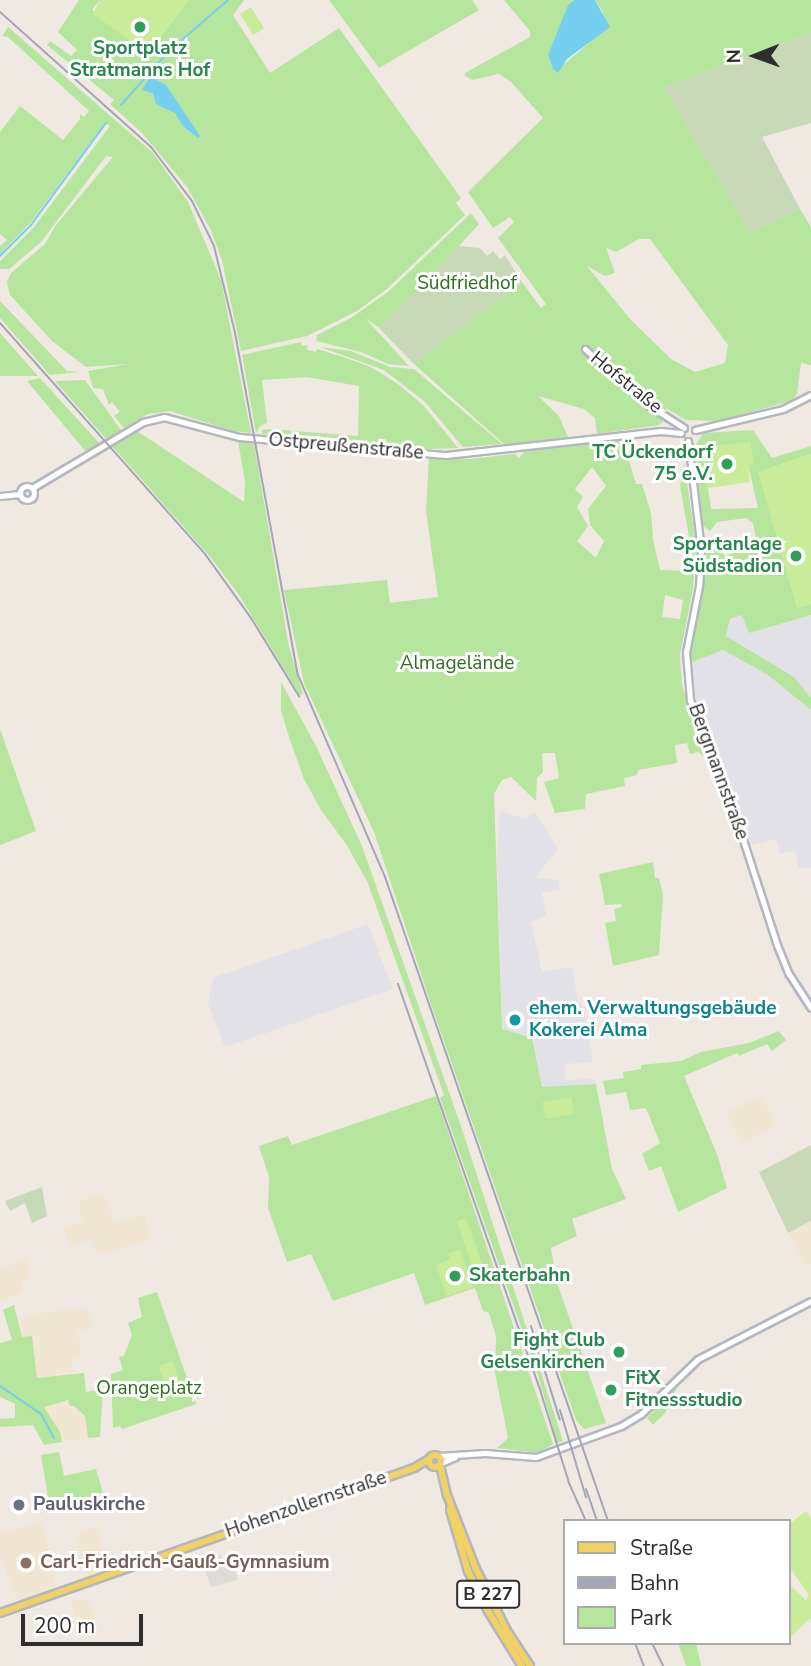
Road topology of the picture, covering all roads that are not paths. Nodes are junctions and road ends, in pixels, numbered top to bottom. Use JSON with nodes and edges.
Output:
{"nodes":[{"id":1,"x":585,"y":349,"type":"dead end"},
{"id":2,"x":811,"y":395,"type":"edge"},
{"id":3,"x":668,"y":416,"type":"junction"},
{"id":4,"x":682,"y":430,"type":"junction"},
{"id":5,"x":695,"y":430,"type":"junction"},
{"id":6,"x":660,"y":431,"type":"junction"},
{"id":7,"x":688,"y":441,"type":"junction"},
{"id":8,"x":32,"y":488,"type":"junction"},
{"id":9,"x":20,"y":494,"type":"junction"},
{"id":10,"x":0,"y":496,"type":"edge"},
{"id":11,"x":811,"y":1008,"type":"edge"},
{"id":12,"x":811,"y":1301,"type":"edge"},
{"id":13,"x":436,"y":1463,"type":"junction"},
{"id":14,"x":447,"y":1494,"type":"junction"},
{"id":15,"x":0,"y":1613,"type":"edge"},
{"id":16,"x":522,"y":1666,"type":"edge"},
{"id":17,"x":530,"y":1666,"type":"edge"}],
"edges":[{"from":1,"to":3,"type":"street","name":"Hofstraße"},
{"from":2,"to":5,"type":"street"},
{"from":3,"to":4,"type":"street","name":"Hofstraße"},
{"from":3,"to":6,"type":"street","name":"Hofstraße"},
{"from":4,"to":5,"type":"street","name":"Ostpreußenstraße"},
{"from":4,"to":6,"type":"street","name":"Ostpreußenstraße"},
{"from":4,"to":7,"type":"street"},
{"from":5,"to":7,"type":"street"},
{"from":6,"to":8,"type":"street","name":"Ostpreußenstraße"},
{"from":7,"to":11,"type":"street","name":"Bergmannstraße"},
{"from":8,"to":9,"type":"street"},
{"from":8,"to":9,"type":"street"},
{"from":9,"to":10,"type":"street"},
{"from":12,"to":13,"type":"street","name":"Hohenzollernstraße"},
{"from":13,"to":14,"type":"main road","number":"B 227"},
{"from":13,"to":15,"type":"main road","name":"Hohenzollernstraße"},
{"from":14,"to":16,"type":"main road","number":"B 227"},
{"from":14,"to":17,"type":"main road","number":"B 227"}]}
